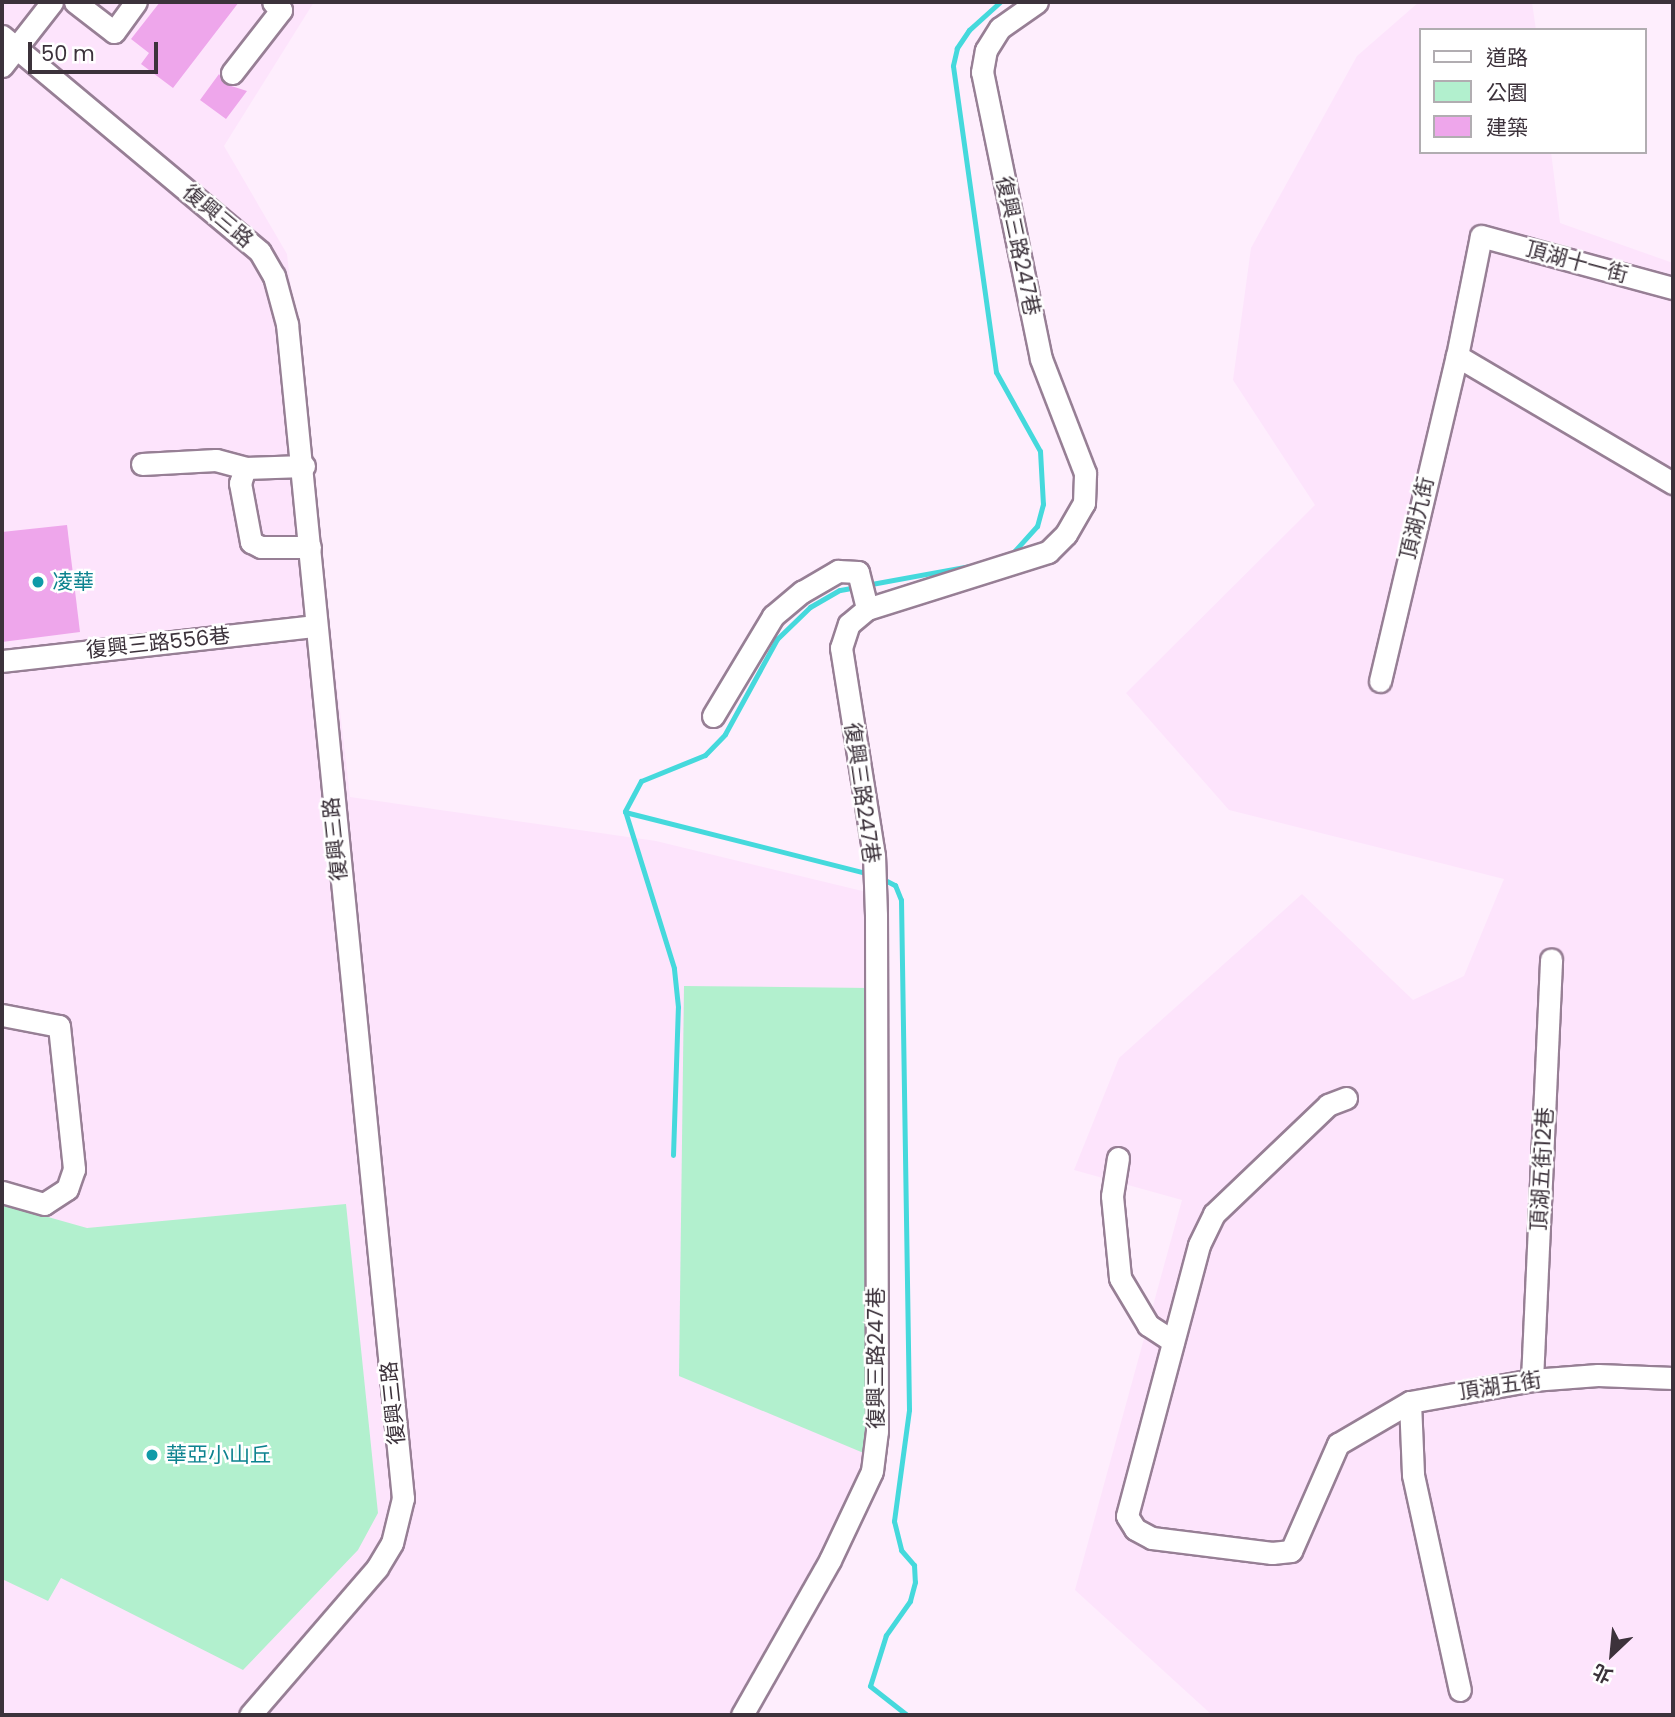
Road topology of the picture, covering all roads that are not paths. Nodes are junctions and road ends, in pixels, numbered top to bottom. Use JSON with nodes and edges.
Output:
{"nodes":[{"id":1,"x":52,"y":2,"type":"edge"},
{"id":2,"x":75,"y":2,"type":"edge"},
{"id":3,"x":136,"y":2,"type":"edge"},
{"id":4,"x":273,"y":2,"type":"edge"},
{"id":5,"x":1037,"y":2,"type":"edge"},
{"id":6,"x":9,"y":41,"type":"edge"},
{"id":7,"x":2,"y":66,"type":"edge"},
{"id":8,"x":232,"y":74,"type":"dead end"},
{"id":9,"x":1480,"y":236,"type":"joint"},
{"id":10,"x":1673,"y":288,"type":"edge"},
{"id":11,"x":1457,"y":355,"type":"junction"},
{"id":12,"x":142,"y":464,"type":"dead end"},
{"id":13,"x":304,"y":466,"type":"junction"},
{"id":14,"x":245,"y":468,"type":"junction"},
{"id":15,"x":1673,"y":483,"type":"edge"},
{"id":16,"x":310,"y":547,"type":"junction"},
{"id":17,"x":864,"y":594,"type":"junction"},
{"id":18,"x":314,"y":626,"type":"junction"},
{"id":19,"x":2,"y":661,"type":"edge"},
{"id":20,"x":1380,"y":681,"type":"dead end"},
{"id":21,"x":713,"y":716,"type":"dead end"},
{"id":22,"x":1551,"y":959,"type":"dead end"},
{"id":23,"x":2,"y":1015,"type":"edge"},
{"id":24,"x":1346,"y":1098,"type":"dead end"},
{"id":25,"x":1118,"y":1158,"type":"dead end"},
{"id":26,"x":2,"y":1192,"type":"edge"},
{"id":27,"x":1173,"y":1341,"type":"junction"},
{"id":28,"x":1673,"y":1378,"type":"edge"},
{"id":29,"x":1532,"y":1380,"type":"junction"},
{"id":30,"x":1410,"y":1402,"type":"junction"},
{"id":31,"x":1460,"y":1690,"type":"dead end"},
{"id":32,"x":250,"y":1715,"type":"edge"},
{"id":33,"x":742,"y":1715,"type":"edge"}],
"edges":[{"from":1,"to":6,"type":"street"},
{"from":2,"to":3,"type":"street"},
{"from":4,"to":8,"type":"street"},
{"from":5,"to":17,"type":"street","name":"復興三路247巷"},
{"from":6,"to":7,"type":"street"},
{"from":6,"to":13,"type":"street","name":"復興三路"},
{"from":9,"to":10,"type":"street","name":"頂湖十一街"},
{"from":9,"to":11,"type":"street","name":"頂湖九街"},
{"from":11,"to":15,"type":"street"},
{"from":11,"to":20,"type":"street","name":"頂湖九街"},
{"from":12,"to":14,"type":"street"},
{"from":13,"to":14,"type":"street"},
{"from":13,"to":16,"type":"street","name":"復興三路"},
{"from":14,"to":16,"type":"street"},
{"from":16,"to":18,"type":"street","name":"復興三路"},
{"from":17,"to":21,"type":"street"},
{"from":17,"to":33,"type":"street","name":"復興三路247巷"},
{"from":18,"to":19,"type":"street","name":"復興三路556巷"},
{"from":18,"to":32,"type":"street","name":"復興三路"},
{"from":22,"to":29,"type":"street","name":"頂湖五街12巷"},
{"from":23,"to":26,"type":"street"},
{"from":24,"to":27,"type":"street"},
{"from":25,"to":27,"type":"street"},
{"from":27,"to":30,"type":"street","name":"頂湖五街"},
{"from":28,"to":29,"type":"street","name":"頂湖五街"},
{"from":29,"to":30,"type":"street","name":"頂湖五街"},
{"from":30,"to":31,"type":"street"}]}
